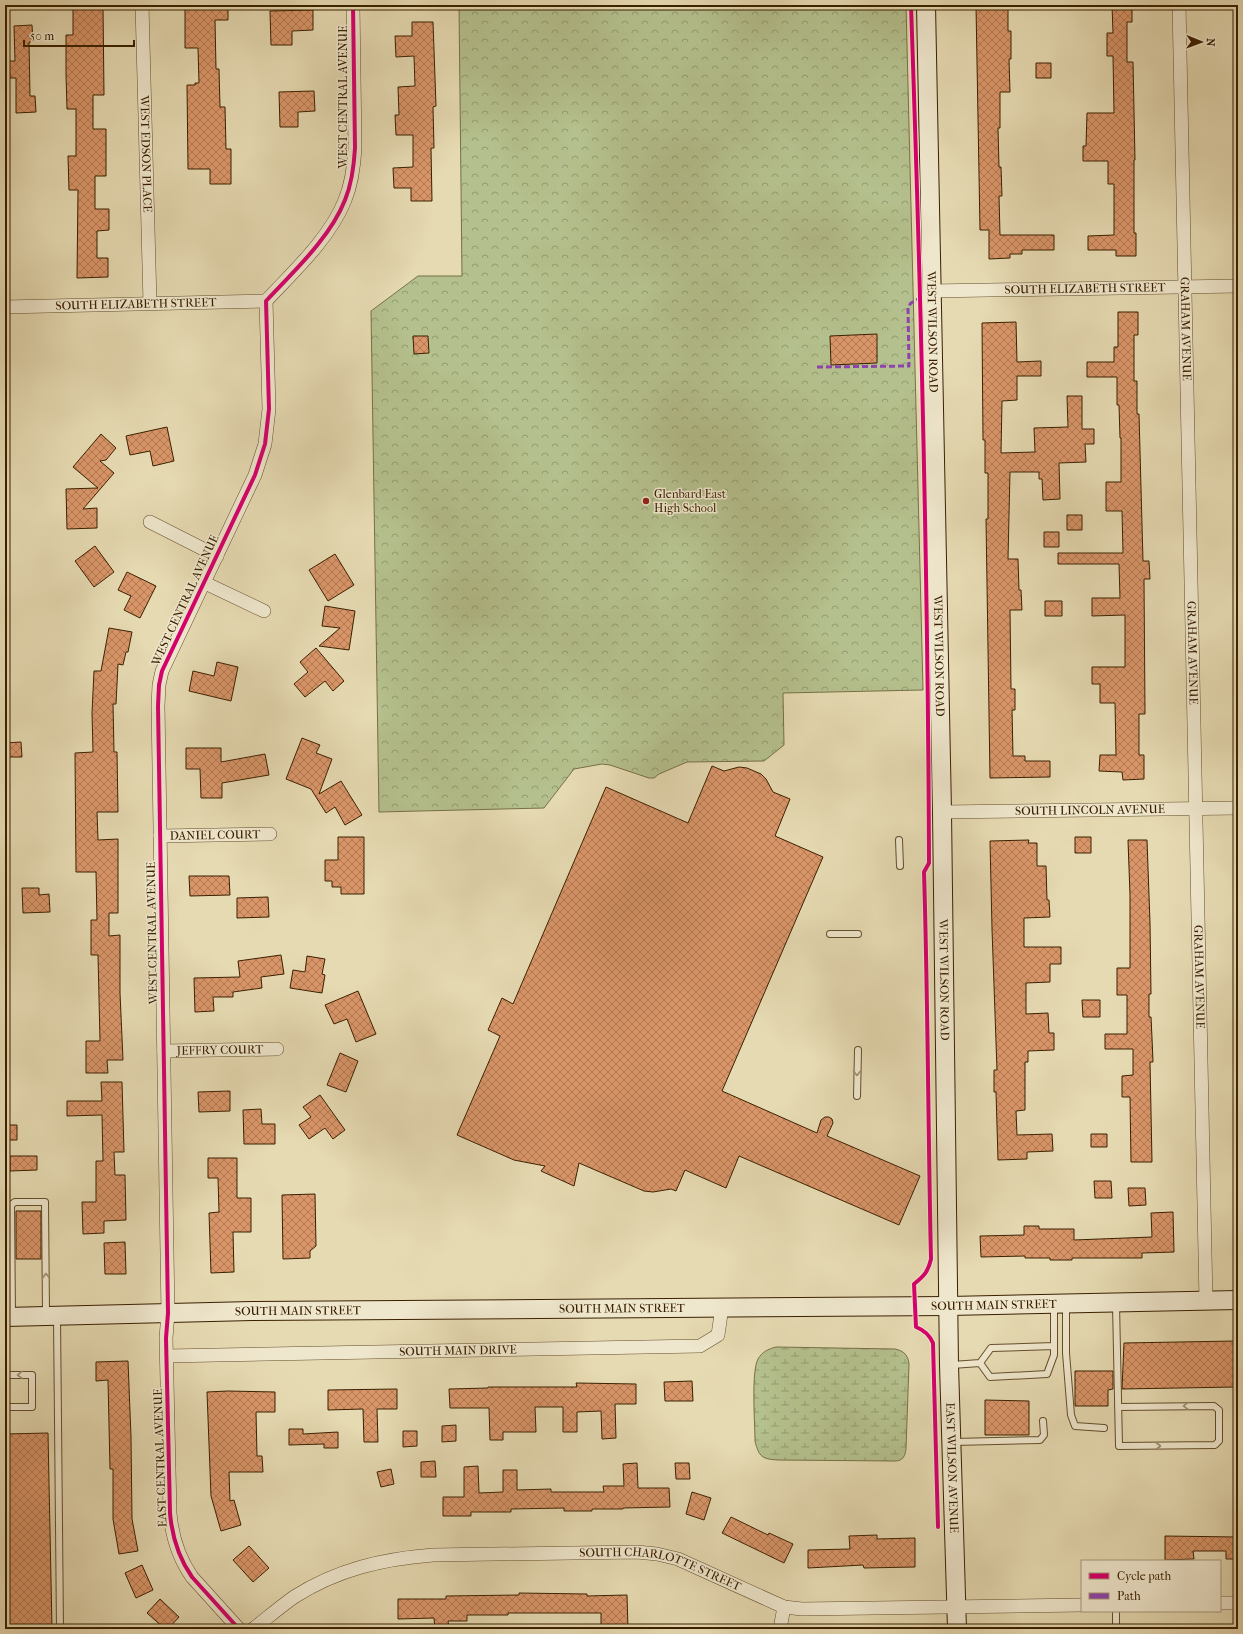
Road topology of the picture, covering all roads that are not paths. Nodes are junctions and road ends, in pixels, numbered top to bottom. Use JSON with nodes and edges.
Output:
{"nodes":[{"id":1,"x":142,"y":5,"type":"edge"},
{"id":2,"x":353,"y":5,"type":"edge"},
{"id":3,"x":926,"y":5,"type":"edge"},
{"id":4,"x":1179,"y":5,"type":"edge"},
{"id":5,"x":1238,"y":286,"type":"edge"},
{"id":6,"x":1186,"y":287,"type":"junction"},
{"id":7,"x":932,"y":291,"type":"junction"},
{"id":8,"x":266,"y":301,"type":"junction"},
{"id":9,"x":150,"y":303,"type":"junction"},
{"id":10,"x":5,"y":307,"type":"edge"},
{"id":11,"x":150,"y":522,"type":"dead end"},
{"id":12,"x":217,"y":556,"type":"junction"},
{"id":13,"x":205,"y":582,"type":"junction"},
{"id":14,"x":264,"y":611,"type":"dead end"},
{"id":15,"x":1196,"y":808,"type":"junction"},
{"id":16,"x":1238,"y":808,"type":"edge"},
{"id":17,"x":942,"y":812,"type":"junction"},
{"id":18,"x":270,"y":834,"type":"dead end"},
{"id":19,"x":160,"y":836,"type":"junction"},
{"id":20,"x":899,"y":840,"type":"dead end"},
{"id":21,"x":900,"y":866,"type":"dead end"},
{"id":22,"x":830,"y":934,"type":"dead end"},
{"id":23,"x":858,"y":934,"type":"dead end"},
{"id":24,"x":277,"y":1049,"type":"dead end"},
{"id":25,"x":858,"y":1050,"type":"dead end"},
{"id":26,"x":164,"y":1051,"type":"junction"},
{"id":27,"x":858,"y":1096,"type":"dead end"},
{"id":28,"x":1238,"y":1300,"type":"edge"},
{"id":29,"x":1206,"y":1301,"type":"junction"},
{"id":30,"x":1116,"y":1302,"type":"junction"},
{"id":31,"x":1060,"y":1303,"type":"junction"},
{"id":32,"x":949,"y":1306,"type":"junction"},
{"id":33,"x":722,"y":1307,"type":"junction"},
{"id":34,"x":168,"y":1313,"type":"junction"},
{"id":35,"x":52,"y":1315,"type":"junction"},
{"id":36,"x":9,"y":1316,"type":"edge"},
{"id":37,"x":1054,"y":1346,"type":"junction"},
{"id":38,"x":167,"y":1356,"type":"junction"},
{"id":39,"x":980,"y":1363,"type":"junction"},
{"id":40,"x":949,"y":1365,"type":"junction"},
{"id":41,"x":5,"y":1375,"type":"edge"},
{"id":42,"x":5,"y":1407,"type":"edge"},
{"id":43,"x":1118,"y":1407,"type":"junction"},
{"id":44,"x":1043,"y":1421,"type":"dead end"},
{"id":45,"x":1104,"y":1428,"type":"dead end"},
{"id":46,"x":952,"y":1442,"type":"junction"},
{"id":47,"x":1221,"y":1603,"type":"edge"},
{"id":48,"x":1238,"y":1603,"type":"edge"},
{"id":49,"x":1081,"y":1605,"type":"edge"},
{"id":50,"x":784,"y":1607,"type":"junction"},
{"id":51,"x":957,"y":1607,"type":"junction"},
{"id":52,"x":1116,"y":1612,"type":"edge"},
{"id":53,"x":60,"y":1629,"type":"edge"},
{"id":54,"x":239,"y":1629,"type":"edge"},
{"id":55,"x":253,"y":1629,"type":"edge"},
{"id":56,"x":780,"y":1629,"type":"edge"},
{"id":57,"x":958,"y":1629,"type":"edge"},
{"id":58,"x":1116,"y":1629,"type":"edge"}],
"edges":[{"from":1,"to":9,"type":"street","name":"WEST EDSON PLACE"},
{"from":2,"to":8,"type":"street","name":"WEST CENTRAL AVENUE"},
{"from":3,"to":7,"type":"street","name":"WEST WILSON ROAD"},
{"from":4,"to":6,"type":"street","name":"GRAHAM AVENUE"},
{"from":5,"to":6,"type":"street","name":"SOUTH ELIZABETH STREET"},
{"from":6,"to":7,"type":"street","name":"SOUTH ELIZABETH STREET"},
{"from":6,"to":15,"type":"street","name":"GRAHAM AVENUE"},
{"from":7,"to":17,"type":"street","name":"WEST WILSON ROAD"},
{"from":8,"to":9,"type":"street","name":"SOUTH ELIZABETH STREET"},
{"from":8,"to":12,"type":"street","name":"WEST CENTRAL AVENUE"},
{"from":9,"to":10,"type":"street","name":"SOUTH ELIZABETH STREET"},
{"from":11,"to":12,"type":"street"},
{"from":12,"to":13,"type":"street","name":"WEST CENTRAL AVENUE"},
{"from":13,"to":14,"type":"street"},
{"from":13,"to":19,"type":"street","name":"WEST CENTRAL AVENUE"},
{"from":15,"to":16,"type":"street","name":"SOUTH LINCOLN AVENUE"},
{"from":15,"to":17,"type":"street","name":"SOUTH LINCOLN AVENUE"},
{"from":15,"to":29,"type":"street","name":"GRAHAM AVENUE"},
{"from":17,"to":32,"type":"street","name":"WEST WILSON ROAD"},
{"from":18,"to":19,"type":"street","name":"DANIEL COURT"},
{"from":19,"to":26,"type":"street","name":"WEST CENTRAL AVENUE"},
{"from":20,"to":21,"type":"lane"},
{"from":22,"to":23,"type":"lane"},
{"from":24,"to":26,"type":"street","name":"JEFFRY COURT"},
{"from":25,"to":27,"type":"lane","one_way":true},
{"from":26,"to":34,"type":"street","name":"WEST CENTRAL AVENUE"},
{"from":28,"to":29,"type":"street","name":"SOUTH MAIN STREET"},
{"from":29,"to":30,"type":"street","name":"SOUTH MAIN STREET"},
{"from":30,"to":31,"type":"street","name":"SOUTH MAIN STREET"},
{"from":30,"to":43,"type":"lane"},
{"from":31,"to":32,"type":"street","name":"SOUTH MAIN STREET"},
{"from":31,"to":37,"type":"lane"},
{"from":31,"to":45,"type":"lane"},
{"from":32,"to":33,"type":"street","name":"SOUTH MAIN STREET"},
{"from":32,"to":40,"type":"street","name":"EAST WILSON AVENUE"},
{"from":33,"to":34,"type":"street","name":"SOUTH MAIN STREET"},
{"from":33,"to":38,"type":"street","name":"SOUTH MAIN DRIVE"},
{"from":34,"to":35,"type":"street","name":"SOUTH MAIN STREET"},
{"from":34,"to":38,"type":"street","name":"EAST CENTRAL AVENUE"},
{"from":35,"to":36,"type":"street","name":"SOUTH MAIN STREET"},
{"from":35,"to":36,"type":"lane","one_way":true},
{"from":35,"to":53,"type":"lane"},
{"from":37,"to":39,"type":"lane"},
{"from":37,"to":39,"type":"lane"},
{"from":38,"to":54,"type":"street","name":"EAST CENTRAL AVENUE"},
{"from":39,"to":40,"type":"lane"},
{"from":40,"to":46,"type":"street","name":"EAST WILSON AVENUE"},
{"from":42,"to":41,"type":"lane","one_way":true},
{"from":43,"to":43,"type":"lane","one_way":true},
{"from":44,"to":46,"type":"lane"},
{"from":46,"to":51,"type":"street","name":"EAST WILSON AVENUE"},
{"from":47,"to":48,"type":"street"},
{"from":49,"to":51,"type":"street","name":"SOUTH CHARLOTTE STREET"},
{"from":50,"to":51,"type":"street","name":"SOUTH CHARLOTTE STREET"},
{"from":50,"to":55,"type":"street","name":"SOUTH CHARLOTTE STREET"},
{"from":50,"to":56,"type":"street"},
{"from":51,"to":57,"type":"street","name":"EAST WILSON AVENUE"},
{"from":52,"to":58,"type":"lane"}]}
